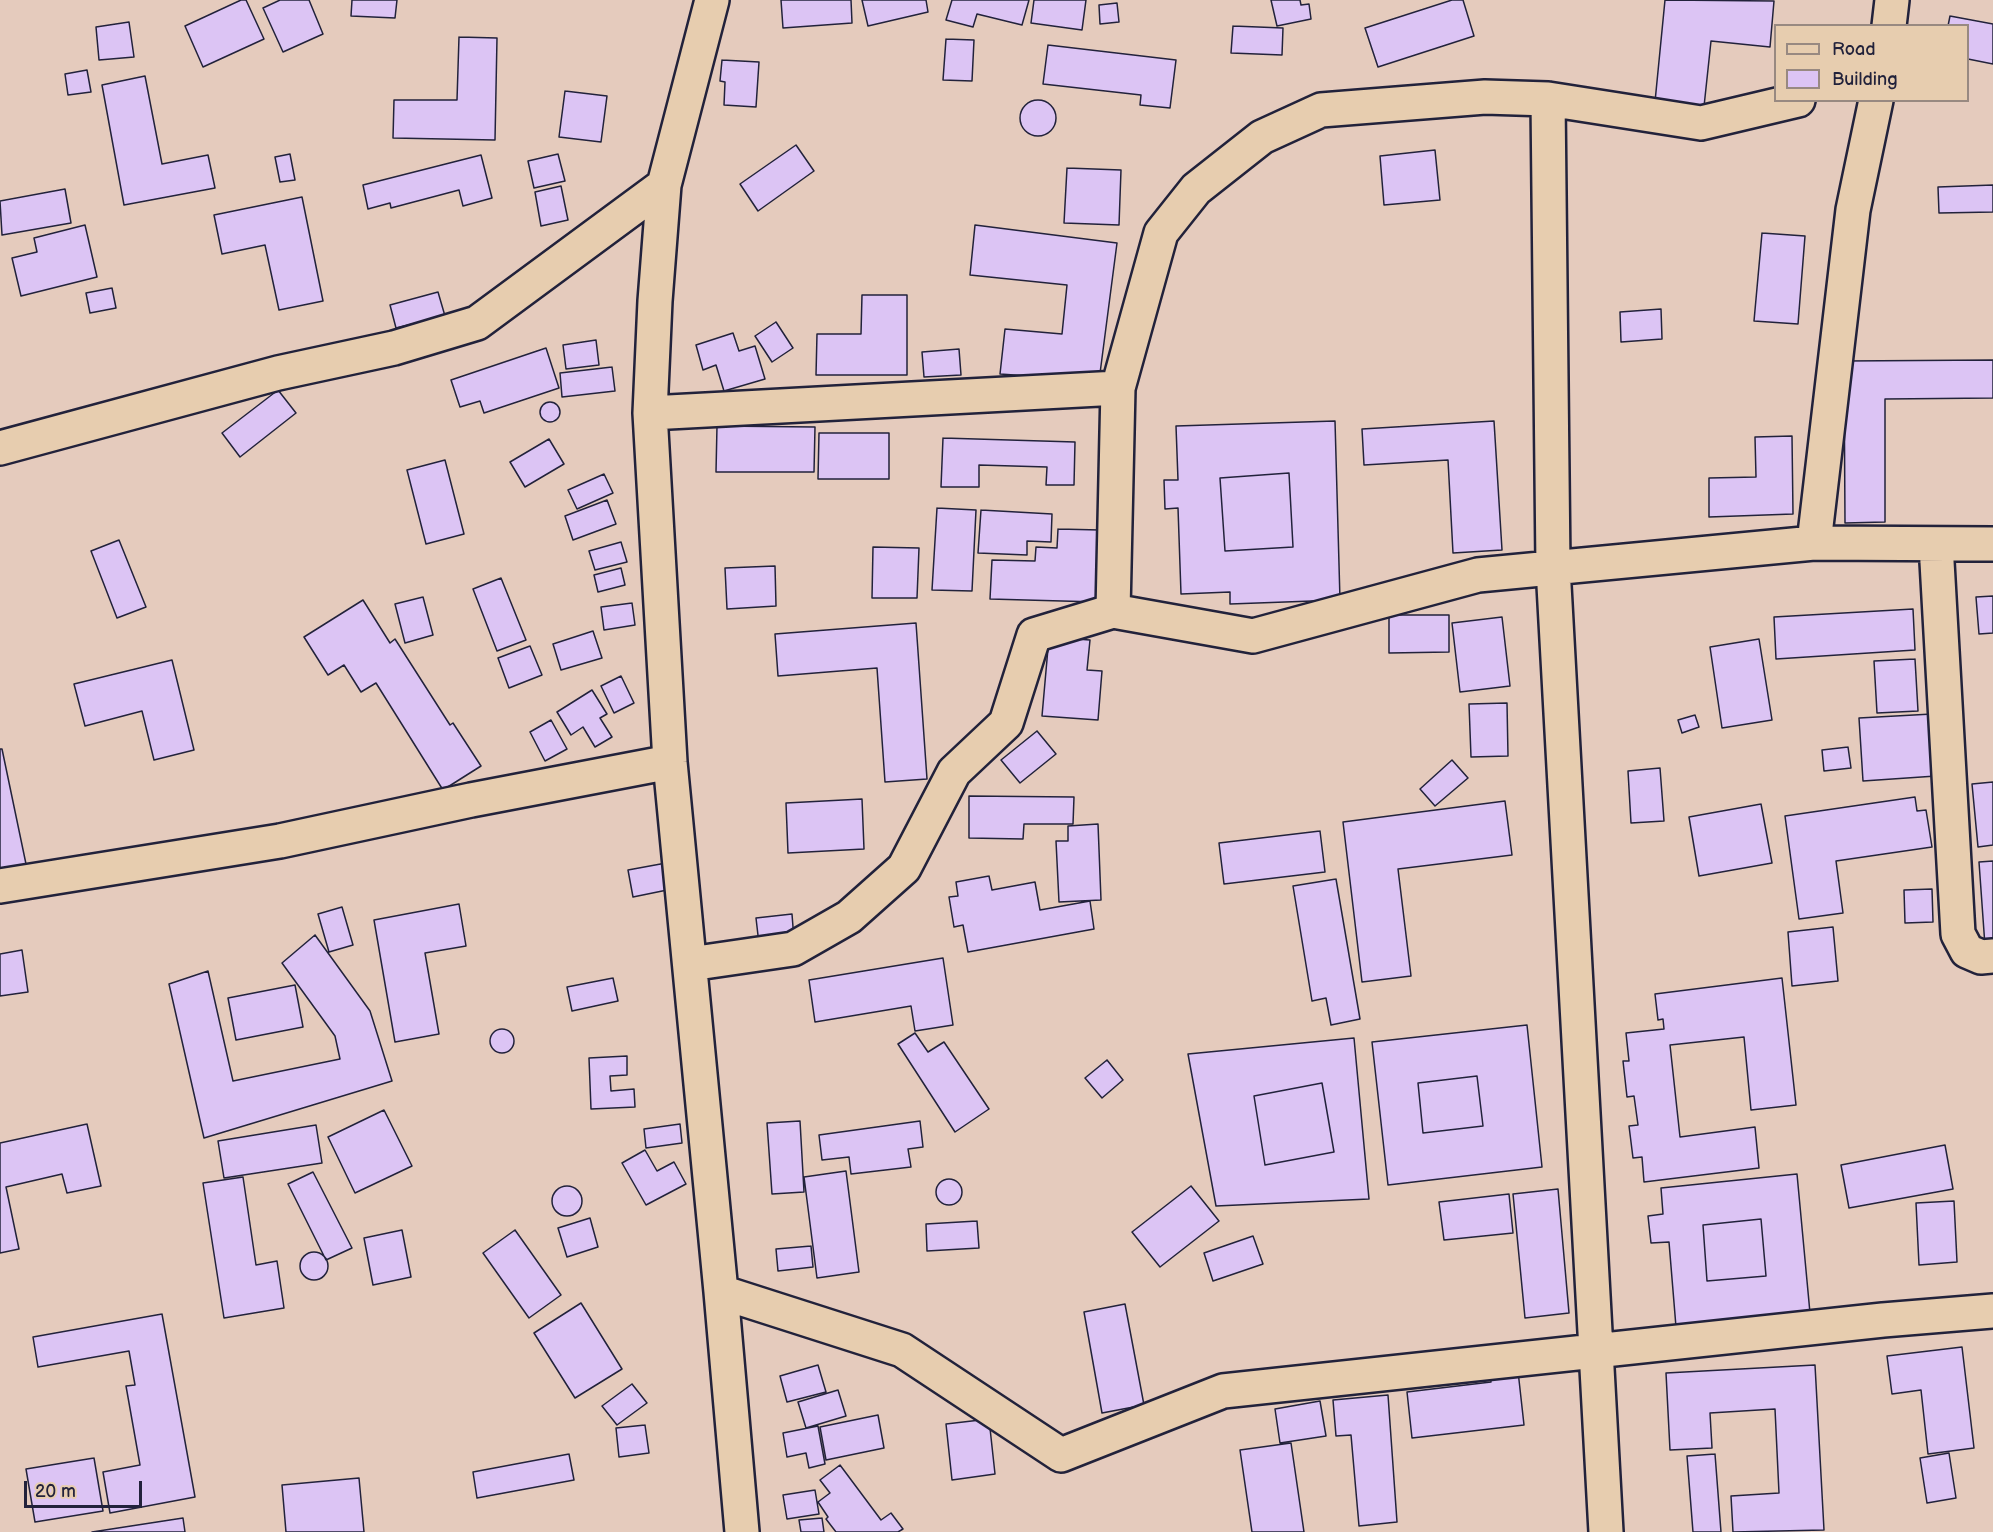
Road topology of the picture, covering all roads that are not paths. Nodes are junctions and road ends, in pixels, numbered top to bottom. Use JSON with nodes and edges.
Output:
{"nodes":[{"id":1,"x":711,"y":0,"type":"edge"},
{"id":2,"x":1892,"y":0,"type":"edge"},
{"id":3,"x":1889,"y":24,"type":"edge"},
{"id":4,"x":1548,"y":99,"type":"junction"},
{"id":5,"x":1790,"y":102,"type":"edge"},
{"id":6,"x":1876,"y":102,"type":"edge"},
{"id":7,"x":664,"y":184,"type":"junction"},
{"id":8,"x":1118,"y":388,"type":"junction"},
{"id":9,"x":650,"y":413,"type":"junction"},
{"id":10,"x":0,"y":448,"type":"edge"},
{"id":11,"x":1814,"y":543,"type":"junction"},
{"id":12,"x":1936,"y":544,"type":"junction"},
{"id":13,"x":1993,"y":544,"type":"edge"},
{"id":14,"x":1553,"y":567,"type":"junction"},
{"id":15,"x":1113,"y":611,"type":"junction"},
{"id":16,"x":670,"y":762,"type":"junction"},
{"id":17,"x":0,"y":886,"type":"edge"},
{"id":18,"x":1993,"y":956,"type":"edge"},
{"id":19,"x":690,"y":964,"type":"junction"},
{"id":20,"x":721,"y":1292,"type":"junction"},
{"id":21,"x":1993,"y":1311,"type":"edge"},
{"id":22,"x":1594,"y":1351,"type":"junction"},
{"id":23,"x":742,"y":1532,"type":"edge"},
{"id":24,"x":1606,"y":1532,"type":"edge"}],
"edges":[{"from":1,"to":7,"type":"street"},
{"from":2,"to":3,"type":"street"},
{"from":4,"to":5,"type":"street"},
{"from":4,"to":8,"type":"street"},
{"from":4,"to":14,"type":"street"},
{"from":6,"to":11,"type":"street"},
{"from":7,"to":9,"type":"street"},
{"from":7,"to":10,"type":"street"},
{"from":8,"to":9,"type":"street"},
{"from":8,"to":15,"type":"street"},
{"from":9,"to":16,"type":"street"},
{"from":11,"to":12,"type":"street"},
{"from":11,"to":14,"type":"street"},
{"from":12,"to":13,"type":"street"},
{"from":12,"to":18,"type":"street"},
{"from":14,"to":15,"type":"street"},
{"from":14,"to":22,"type":"street"},
{"from":15,"to":19,"type":"street"},
{"from":16,"to":17,"type":"street"},
{"from":16,"to":19,"type":"street"},
{"from":19,"to":20,"type":"street"},
{"from":20,"to":22,"type":"street"},
{"from":20,"to":23,"type":"street"},
{"from":21,"to":22,"type":"street"},
{"from":22,"to":24,"type":"street"}]}
